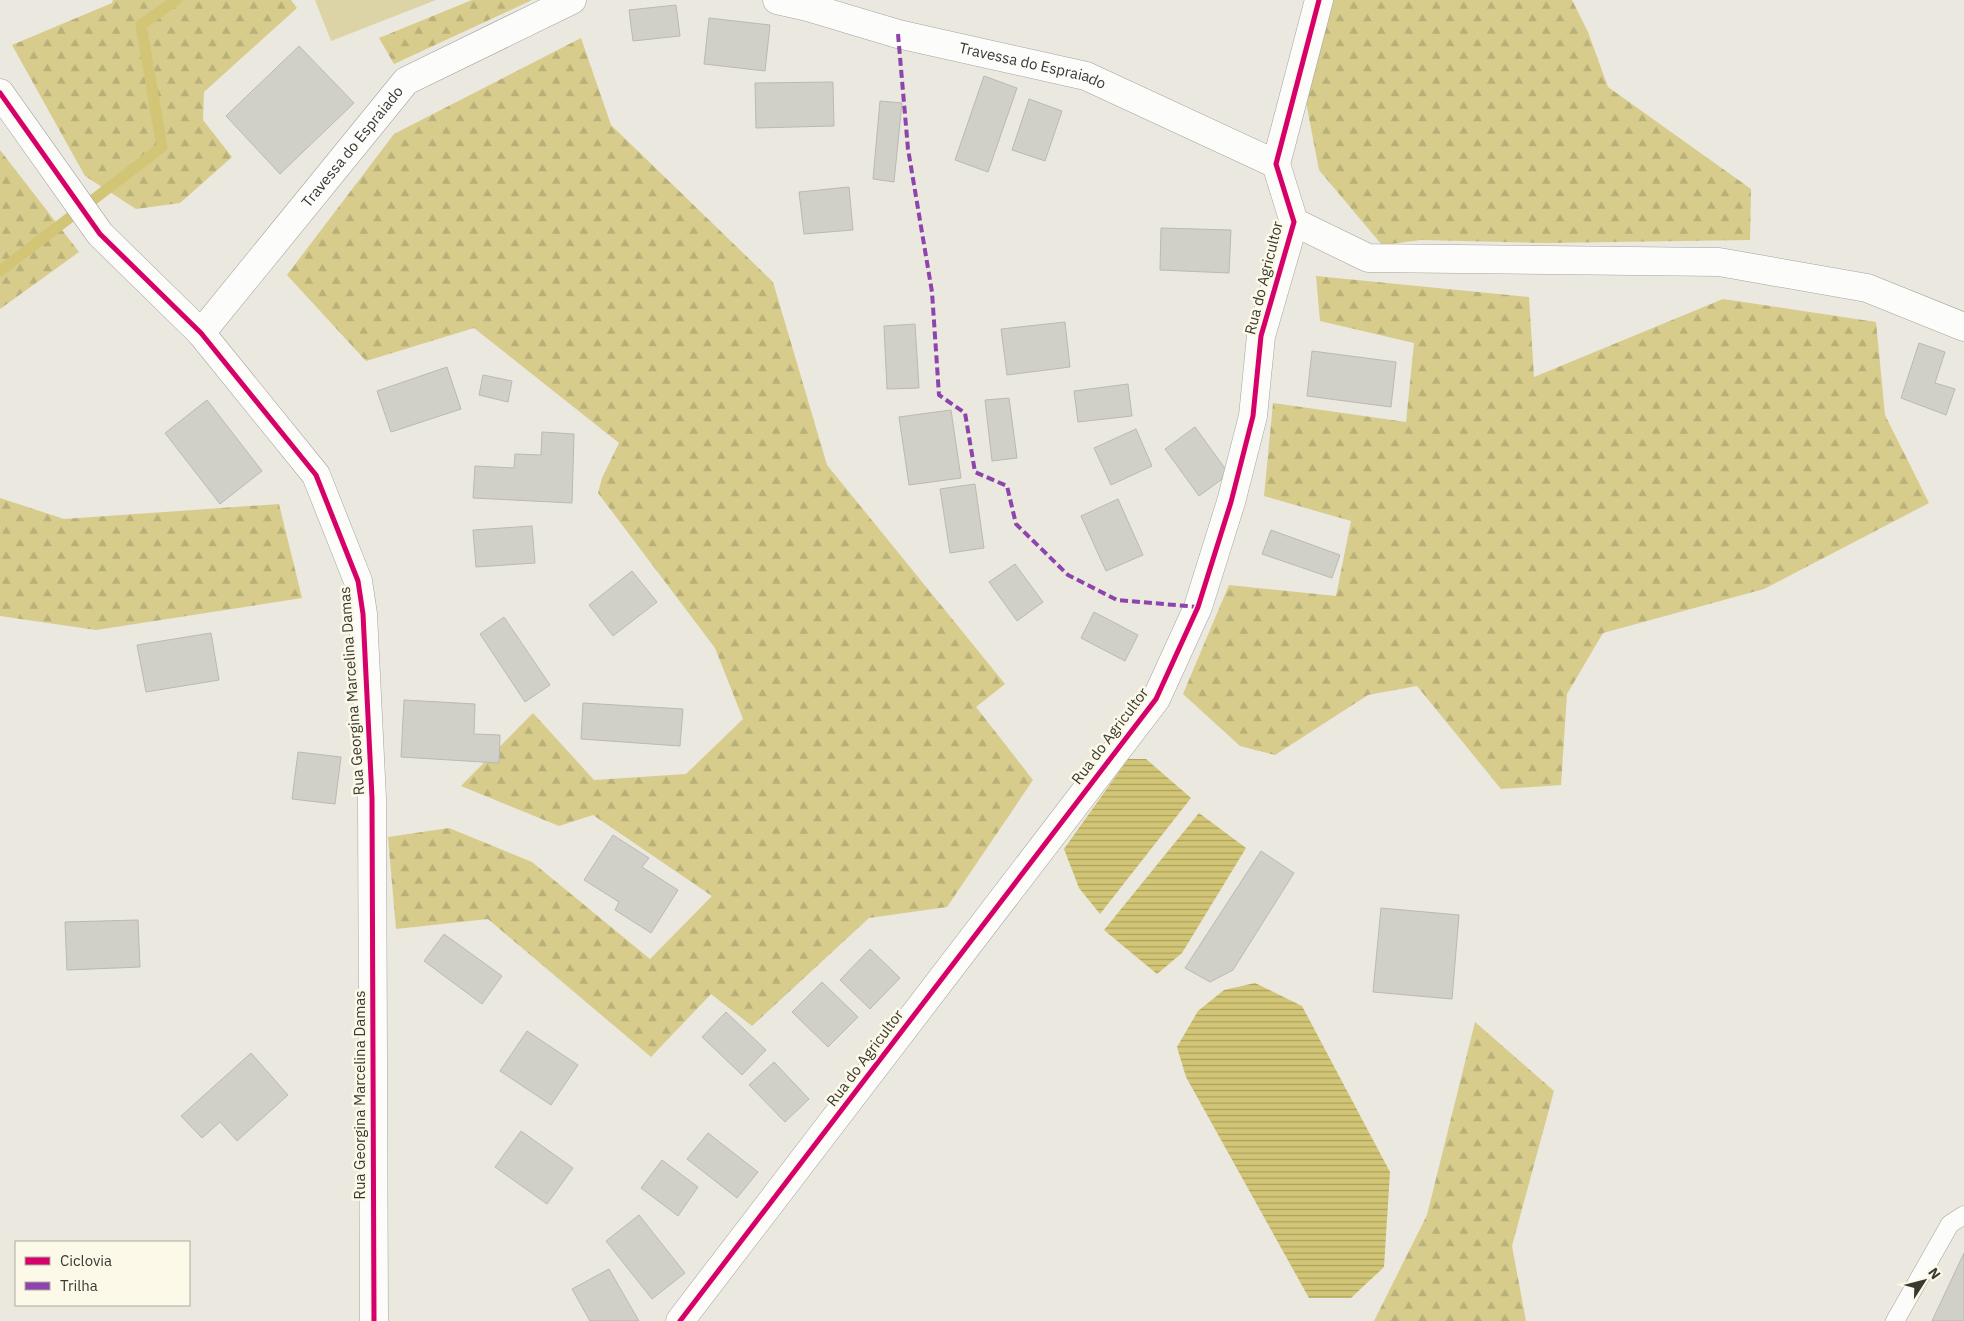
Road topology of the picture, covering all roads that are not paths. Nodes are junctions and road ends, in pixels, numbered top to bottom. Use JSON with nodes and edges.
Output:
{"nodes":[{"id":1,"x":572,"y":0,"type":"edge"},
{"id":2,"x":777,"y":0,"type":"edge"},
{"id":3,"x":1319,"y":0,"type":"edge"},
{"id":4,"x":0,"y":93,"type":"edge"},
{"id":5,"x":1276,"y":164,"type":"junction"},
{"id":6,"x":1294,"y":222,"type":"junction"},
{"id":7,"x":1964,"y":327,"type":"edge"},
{"id":8,"x":201,"y":333,"type":"junction"},
{"id":9,"x":1964,"y":1215,"type":"edge"},
{"id":10,"x":374,"y":1321,"type":"edge"},
{"id":11,"x":680,"y":1321,"type":"edge"},
{"id":12,"x":1895,"y":1321,"type":"edge"}],
"edges":[{"from":1,"to":8,"type":"street","name":"Travessa do Espraiado"},
{"from":2,"to":5,"type":"street","name":"Travessa do Espraiado"},
{"from":3,"to":5,"type":"street"},
{"from":4,"to":8,"type":"street","name":"Rua Georgina Marcelina Damas"},
{"from":5,"to":6,"type":"street","name":"Rua do Agricultor"},
{"from":6,"to":7,"type":"street"},
{"from":6,"to":11,"type":"street","name":"Rua do Agricultor"},
{"from":8,"to":10,"type":"street","name":"Rua Georgina Marcelina Damas"},
{"from":9,"to":12,"type":"lane"}]}
